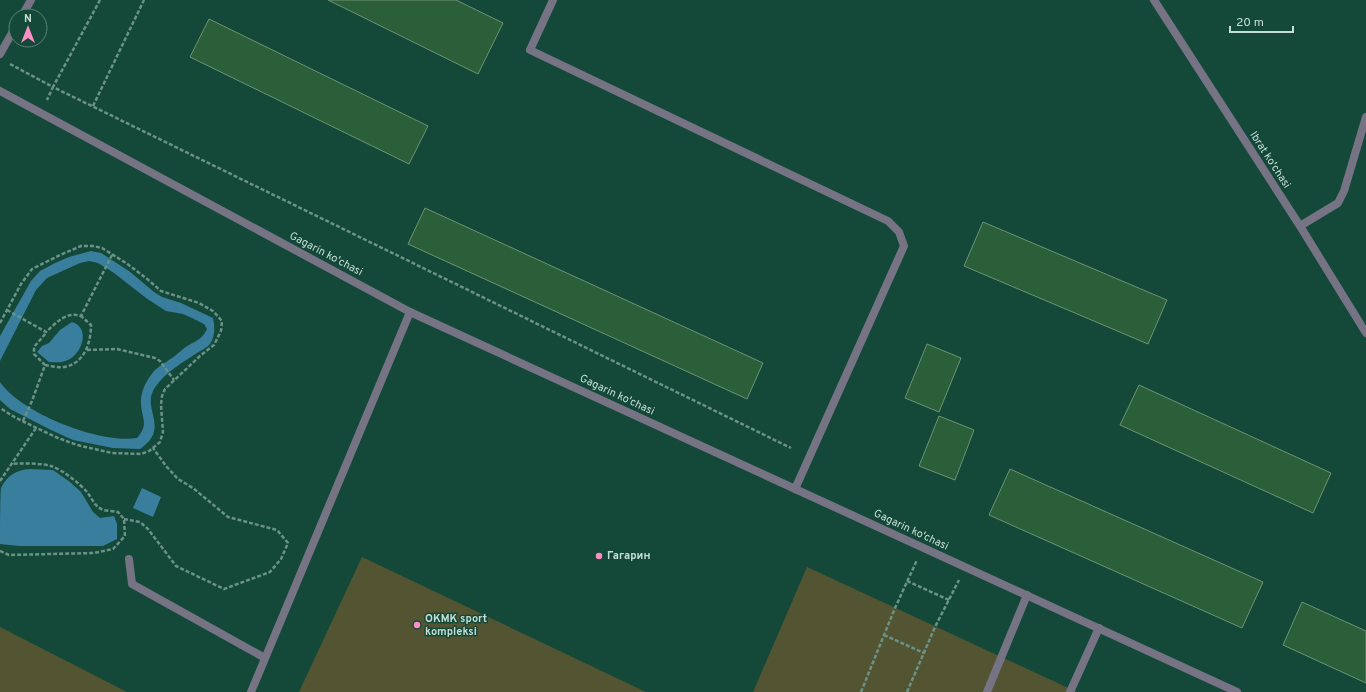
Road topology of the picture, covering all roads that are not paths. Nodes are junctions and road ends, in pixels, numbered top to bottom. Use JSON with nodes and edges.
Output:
{"nodes":[{"id":1,"x":553,"y":0,"type":"edge"},
{"id":2,"x":1154,"y":0,"type":"edge"},
{"id":3,"x":8,"y":40,"type":"edge"},
{"id":4,"x":0,"y":54,"type":"edge"},
{"id":5,"x":0,"y":91,"type":"edge"},
{"id":6,"x":1366,"y":117,"type":"edge"},
{"id":7,"x":1300,"y":226,"type":"junction"},
{"id":8,"x":410,"y":312,"type":"junction"},
{"id":9,"x":1366,"y":333,"type":"edge"},
{"id":10,"x":796,"y":489,"type":"junction"},
{"id":11,"x":129,"y":559,"type":"dead end"},
{"id":12,"x":1027,"y":595,"type":"junction"},
{"id":13,"x":1099,"y":628,"type":"junction"},
{"id":14,"x":265,"y":658,"type":"junction"},
{"id":15,"x":251,"y":692,"type":"edge"},
{"id":16,"x":988,"y":692,"type":"edge"},
{"id":17,"x":1070,"y":692,"type":"edge"},
{"id":18,"x":1237,"y":692,"type":"edge"}],
"edges":[{"from":1,"to":10,"type":"street"},
{"from":2,"to":7,"type":"street","name":"Ibrat ko'chasi"},
{"from":3,"to":4,"type":"street"},
{"from":5,"to":8,"type":"street","name":"Gagarin ko'chasi"},
{"from":6,"to":7,"type":"street"},
{"from":7,"to":9,"type":"street","name":"Ibrat ko'chasi"},
{"from":8,"to":10,"type":"street","name":"Gagarin ko'chasi"},
{"from":8,"to":14,"type":"street"},
{"from":10,"to":12,"type":"street","name":"Gagarin ko'chasi"},
{"from":11,"to":14,"type":"street"},
{"from":12,"to":13,"type":"street","name":"Gagarin ko'chasi"},
{"from":12,"to":16,"type":"street"},
{"from":13,"to":17,"type":"street"},
{"from":13,"to":18,"type":"street","name":"Gagarin ko'chasi"},
{"from":14,"to":15,"type":"street"}]}
